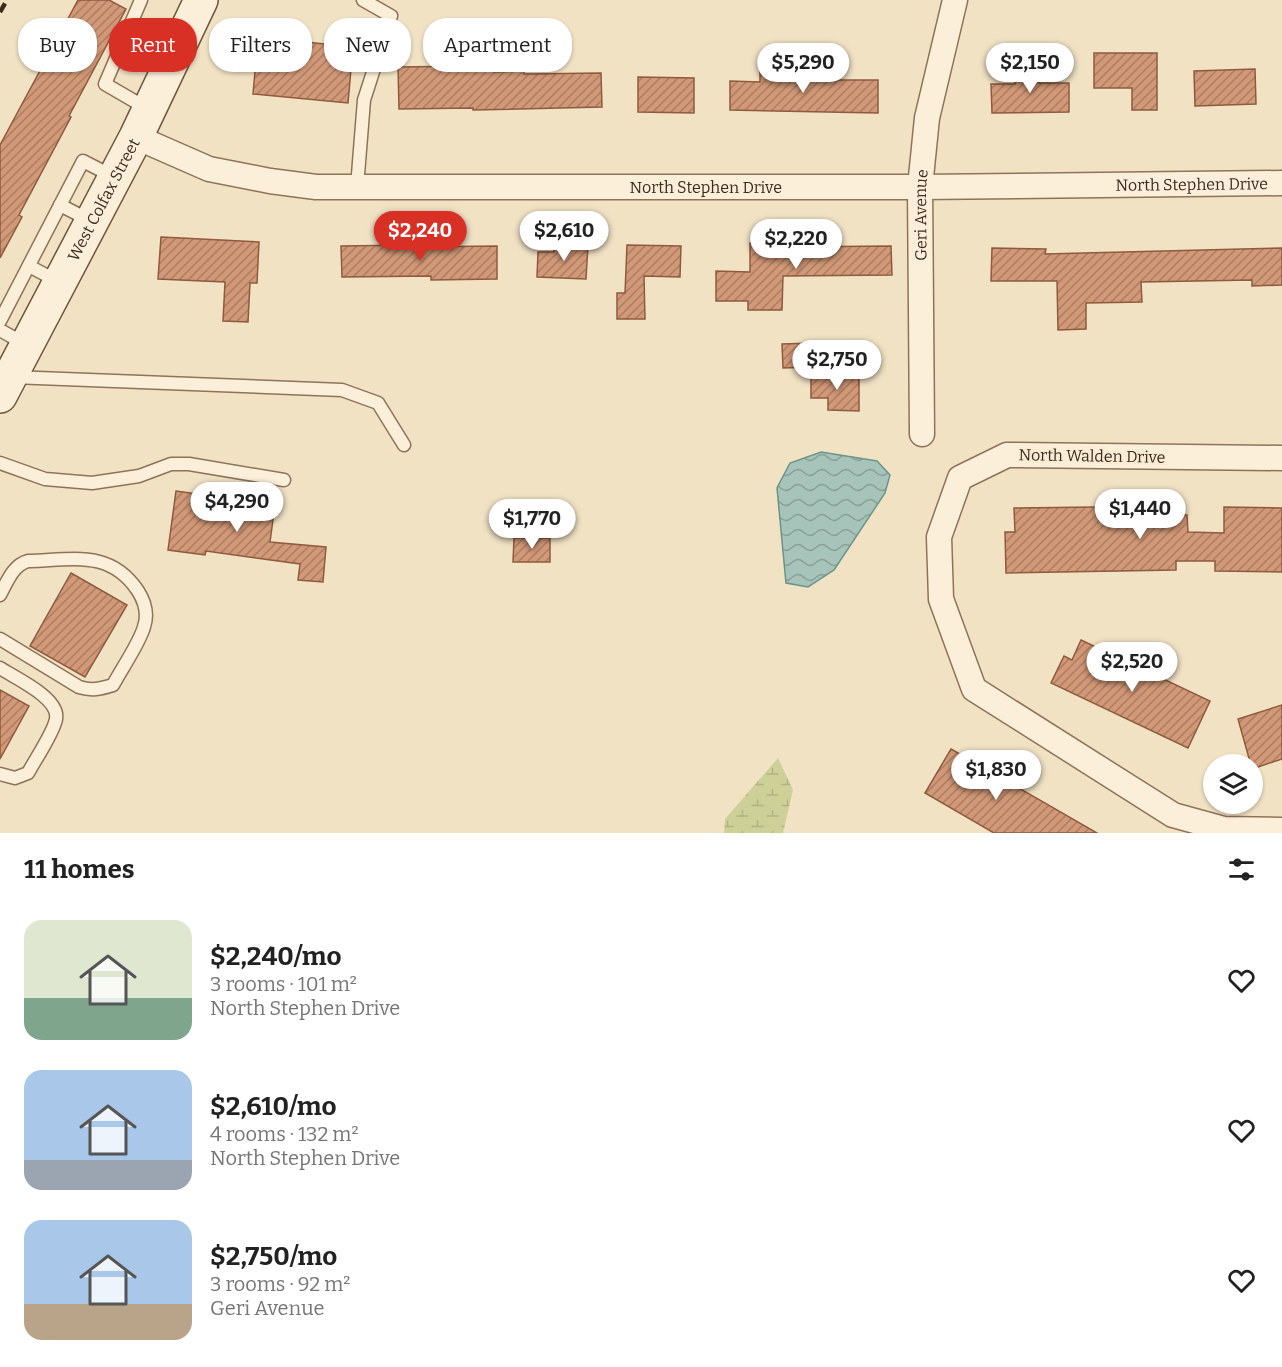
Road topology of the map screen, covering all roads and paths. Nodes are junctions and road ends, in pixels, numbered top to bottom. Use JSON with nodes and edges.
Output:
{"nodes":[{"id":1,"x":141,"y":0,"type":"edge"},
{"id":2,"x":201,"y":0,"type":"edge"},
{"id":3,"x":363,"y":0,"type":"edge"},
{"id":4,"x":955,"y":0,"type":"edge"},
{"id":5,"x":142,"y":123,"type":"junction"},
{"id":6,"x":115,"y":177,"type":"junction"},
{"id":7,"x":1282,"y":183,"type":"edge"},
{"id":8,"x":357,"y":187,"type":"junction"},
{"id":9,"x":920,"y":187,"type":"junction"},
{"id":10,"x":60,"y":205,"type":"junction"},
{"id":11,"x":92,"y":222,"type":"junction"},
{"id":12,"x":29,"y":266,"type":"junction"},
{"id":13,"x":60,"y":283,"type":"junction"},
{"id":14,"x":0,"y":321,"type":"edge"},
{"id":15,"x":14,"y":338,"type":"edge"},
{"id":16,"x":5,"y":387,"type":"edge"},
{"id":17,"x":922,"y":434,"type":"dead end"},
{"id":18,"x":404,"y":445,"type":"dead end"},
{"id":19,"x":1282,"y":458,"type":"edge"},
{"id":20,"x":0,"y":463,"type":"edge"},
{"id":21,"x":284,"y":480,"type":"dead end"},
{"id":22,"x":0,"y":595,"type":"edge"},
{"id":23,"x":0,"y":639,"type":"edge"},
{"id":24,"x":0,"y":668,"type":"edge"},
{"id":25,"x":0,"y":774,"type":"edge"},
{"id":26,"x":1282,"y":830,"type":"edge"}],
"edges":[{"from":1,"to":5,"type":"lane"},
{"from":2,"to":5,"type":"street","name":"West Colfax Street"},
{"from":3,"to":8,"type":"lane"},
{"from":4,"to":9,"type":"street","name":"Geri Avenue"},
{"from":5,"to":6,"type":"street","name":"West Colfax Street"},
{"from":5,"to":8,"type":"street","name":"North Stephen Drive"},
{"from":6,"to":10,"type":"lane"},
{"from":6,"to":11,"type":"street","name":"West Colfax Street"},
{"from":7,"to":9,"type":"street","name":"North Stephen Drive"},
{"from":8,"to":9,"type":"street","name":"North Stephen Drive"},
{"from":9,"to":17,"type":"street","name":"Geri Avenue"},
{"from":10,"to":11,"type":"lane"},
{"from":10,"to":12,"type":"lane"},
{"from":11,"to":13,"type":"street","name":"West Colfax Street"},
{"from":12,"to":13,"type":"lane"},
{"from":12,"to":14,"type":"lane"},
{"from":13,"to":15,"type":"street","name":"West Colfax Street"},
{"from":15,"to":16,"type":"street","name":"West Colfax Street"},
{"from":16,"to":18,"type":"lane"},
{"from":19,"to":26,"type":"street","name":"North Walden Drive"},
{"from":20,"to":21,"type":"lane"},
{"from":22,"to":23,"type":"lane"},
{"from":24,"to":25,"type":"lane"}]}
